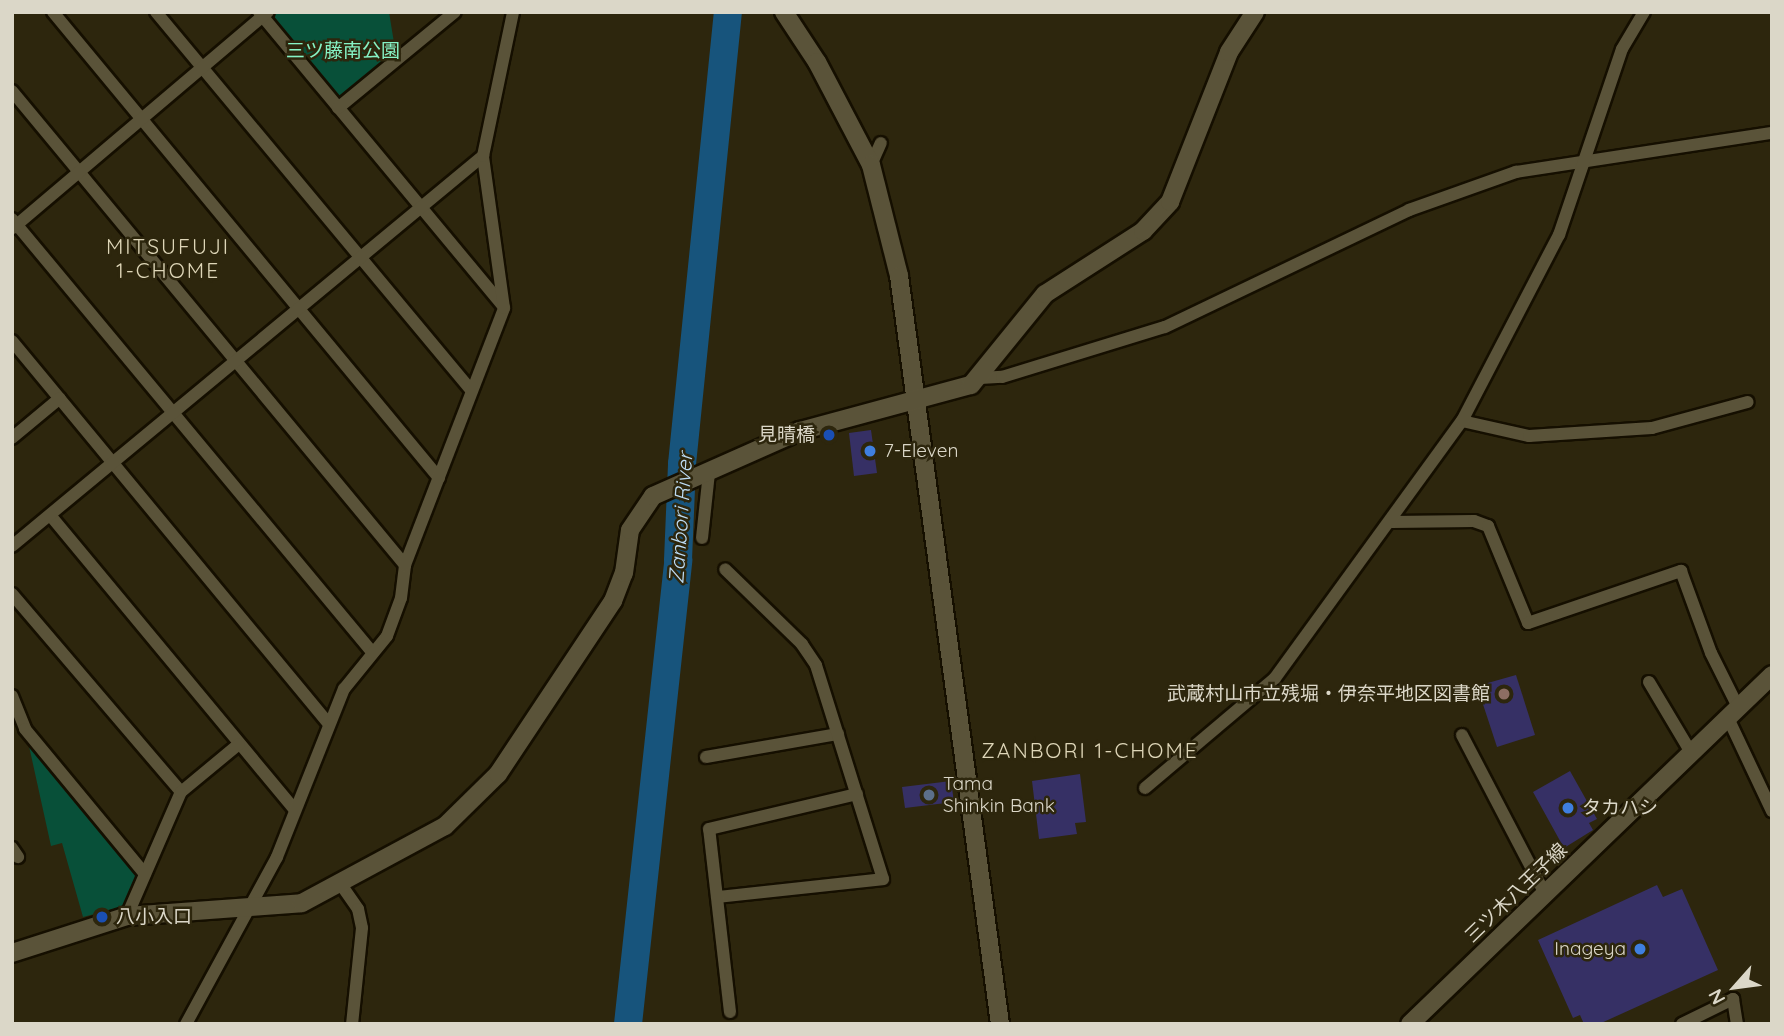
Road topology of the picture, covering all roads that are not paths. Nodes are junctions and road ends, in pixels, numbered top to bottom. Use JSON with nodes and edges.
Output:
{"nodes":[{"id":1,"x":53,"y":12,"type":"edge"},
{"id":2,"x":156,"y":12,"type":"edge"},
{"id":3,"x":455,"y":12,"type":"edge"},
{"id":4,"x":513,"y":12,"type":"edge"},
{"id":5,"x":784,"y":12,"type":"edge"},
{"id":6,"x":1255,"y":12,"type":"edge"},
{"id":7,"x":1644,"y":12,"type":"edge"},
{"id":8,"x":263,"y":14,"type":"edge"},
{"id":9,"x":203,"y":68,"type":"junction"},
{"id":10,"x":12,"y":91,"type":"edge"},
{"id":11,"x":338,"y":108,"type":"junction"},
{"id":12,"x":143,"y":120,"type":"junction"},
{"id":13,"x":1772,"y":133,"type":"edge"},
{"id":14,"x":881,"y":143,"type":"dead end"},
{"id":15,"x":483,"y":156,"type":"junction"},
{"id":16,"x":1583,"y":158,"type":"junction"},
{"id":17,"x":871,"y":164,"type":"junction"},
{"id":18,"x":81,"y":174,"type":"junction"},
{"id":19,"x":421,"y":208,"type":"junction"},
{"id":20,"x":14,"y":224,"type":"edge"},
{"id":21,"x":361,"y":258,"type":"junction"},
{"id":22,"x":504,"y":308,"type":"junction"},
{"id":23,"x":299,"y":309,"type":"junction"},
{"id":24,"x":12,"y":341,"type":"edge"},
{"id":25,"x":237,"y":362,"type":"junction"},
{"id":26,"x":980,"y":378,"type":"junction"},
{"id":27,"x":472,"y":391,"type":"junction"},
{"id":28,"x":60,"y":398,"type":"junction"},
{"id":29,"x":918,"y":401,"type":"junction"},
{"id":30,"x":1748,"y":402,"type":"dead end"},
{"id":31,"x":175,"y":413,"type":"junction"},
{"id":32,"x":1462,"y":421,"type":"junction"},
{"id":33,"x":12,"y":438,"type":"edge"},
{"id":34,"x":116,"y":462,"type":"junction"},
{"id":35,"x":707,"y":472,"type":"junction"},
{"id":36,"x":439,"y":478,"type":"junction"},
{"id":37,"x":51,"y":515,"type":"junction"},
{"id":38,"x":1392,"y":522,"type":"junction"},
{"id":39,"x":702,"y":538,"type":"dead end"},
{"id":40,"x":12,"y":546,"type":"edge"},
{"id":41,"x":405,"y":565,"type":"junction"},
{"id":42,"x":724,"y":569,"type":"dead end"},
{"id":43,"x":12,"y":594,"type":"edge"},
{"id":44,"x":372,"y":652,"type":"junction"},
{"id":45,"x":1771,"y":676,"type":"edge"},
{"id":46,"x":1649,"y":682,"type":"dead end"},
{"id":47,"x":12,"y":696,"type":"edge"},
{"id":48,"x":1733,"y":712,"type":"junction"},
{"id":49,"x":329,"y":724,"type":"junction"},
{"id":50,"x":838,"y":734,"type":"junction"},
{"id":51,"x":1462,"y":735,"type":"dead end"},
{"id":52,"x":239,"y":744,"type":"junction"},
{"id":53,"x":1692,"y":754,"type":"junction"},
{"id":54,"x":706,"y":758,"type":"dead end"},
{"id":55,"x":1145,"y":788,"type":"dead end"},
{"id":56,"x":181,"y":792,"type":"junction"},
{"id":57,"x":857,"y":794,"type":"junction"},
{"id":58,"x":295,"y":810,"type":"junction"},
{"id":59,"x":1772,"y":811,"type":"edge"},
{"id":60,"x":145,"y":874,"type":"junction"},
{"id":61,"x":342,"y":886,"type":"junction"},
{"id":62,"x":1545,"y":894,"type":"junction"},
{"id":63,"x":719,"y":897,"type":"junction"},
{"id":64,"x":245,"y":910,"type":"junction"},
{"id":65,"x":127,"y":916,"type":"junction"},
{"id":66,"x":12,"y":953,"type":"edge"},
{"id":67,"x":730,"y":1012,"type":"dead end"},
{"id":68,"x":186,"y":1024,"type":"edge"},
{"id":69,"x":352,"y":1024,"type":"edge"},
{"id":70,"x":1000,"y":1024,"type":"edge"},
{"id":71,"x":1410,"y":1024,"type":"edge"},
{"id":72,"x":1682,"y":1024,"type":"edge"},
{"id":73,"x":1737,"y":1024,"type":"edge"}],
"edges":[{"from":1,"to":12,"type":"street"},
{"from":2,"to":9,"type":"street"},
{"from":3,"to":11,"type":"street"},
{"from":4,"to":15,"type":"street"},
{"from":5,"to":17,"type":"street"},
{"from":6,"to":26,"type":"street"},
{"from":7,"to":16,"type":"street"},
{"from":8,"to":9,"type":"street"},
{"from":8,"to":11,"type":"street"},
{"from":9,"to":12,"type":"street"},
{"from":9,"to":21,"type":"street"},
{"from":10,"to":18,"type":"street"},
{"from":11,"to":19,"type":"street"},
{"from":12,"to":18,"type":"street"},
{"from":12,"to":23,"type":"street"},
{"from":13,"to":16,"type":"street"},
{"from":14,"to":17,"type":"street"},
{"from":15,"to":19,"type":"street"},
{"from":15,"to":22,"type":"street"},
{"from":16,"to":26,"type":"street"},
{"from":16,"to":32,"type":"street"},
{"from":17,"to":29,"type":"street"},
{"from":18,"to":20,"type":"street"},
{"from":18,"to":25,"type":"street"},
{"from":19,"to":21,"type":"street"},
{"from":19,"to":22,"type":"street"},
{"from":20,"to":31,"type":"street"},
{"from":21,"to":23,"type":"street"},
{"from":21,"to":27,"type":"street"},
{"from":22,"to":27,"type":"street"},
{"from":23,"to":25,"type":"street"},
{"from":23,"to":36,"type":"street"},
{"from":24,"to":28,"type":"street"},
{"from":25,"to":31,"type":"street"},
{"from":25,"to":41,"type":"street"},
{"from":26,"to":29,"type":"street"},
{"from":27,"to":36,"type":"street"},
{"from":28,"to":33,"type":"street"},
{"from":28,"to":34,"type":"street"},
{"from":29,"to":35,"type":"street"},
{"from":29,"to":70,"type":"street"},
{"from":30,"to":32,"type":"street"},
{"from":31,"to":34,"type":"street"},
{"from":31,"to":44,"type":"street"},
{"from":32,"to":38,"type":"street"},
{"from":34,"to":37,"type":"street"},
{"from":34,"to":49,"type":"street"},
{"from":35,"to":39,"type":"street"},
{"from":35,"to":61,"type":"street"},
{"from":36,"to":41,"type":"street"},
{"from":37,"to":40,"type":"street"},
{"from":37,"to":52,"type":"street"},
{"from":38,"to":48,"type":"street"},
{"from":38,"to":55,"type":"street"},
{"from":41,"to":44,"type":"street"},
{"from":42,"to":50,"type":"street"},
{"from":43,"to":56,"type":"street"},
{"from":44,"to":49,"type":"street"},
{"from":45,"to":48,"type":"street","name":"三ツ木八王子線"},
{"from":46,"to":53,"type":"street"},
{"from":47,"to":60,"type":"street"},
{"from":48,"to":53,"type":"street","name":"三ツ木八王子線"},
{"from":48,"to":59,"type":"street"},
{"from":49,"to":58,"type":"street"},
{"from":50,"to":54,"type":"street"},
{"from":50,"to":57,"type":"street"},
{"from":51,"to":62,"type":"street"},
{"from":52,"to":56,"type":"street"},
{"from":52,"to":58,"type":"street"},
{"from":53,"to":62,"type":"street","name":"三ツ木八王子線"},
{"from":56,"to":60,"type":"street"},
{"from":57,"to":63,"type":"street"},
{"from":57,"to":63,"type":"street"},
{"from":58,"to":64,"type":"street"},
{"from":60,"to":65,"type":"street"},
{"from":61,"to":64,"type":"street"},
{"from":61,"to":69,"type":"street"},
{"from":62,"to":71,"type":"street","name":"三ツ木八王子線"},
{"from":63,"to":67,"type":"street"},
{"from":64,"to":65,"type":"street"},
{"from":64,"to":68,"type":"street"},
{"from":65,"to":66,"type":"street"},
{"from":72,"to":73,"type":"street"}]}
